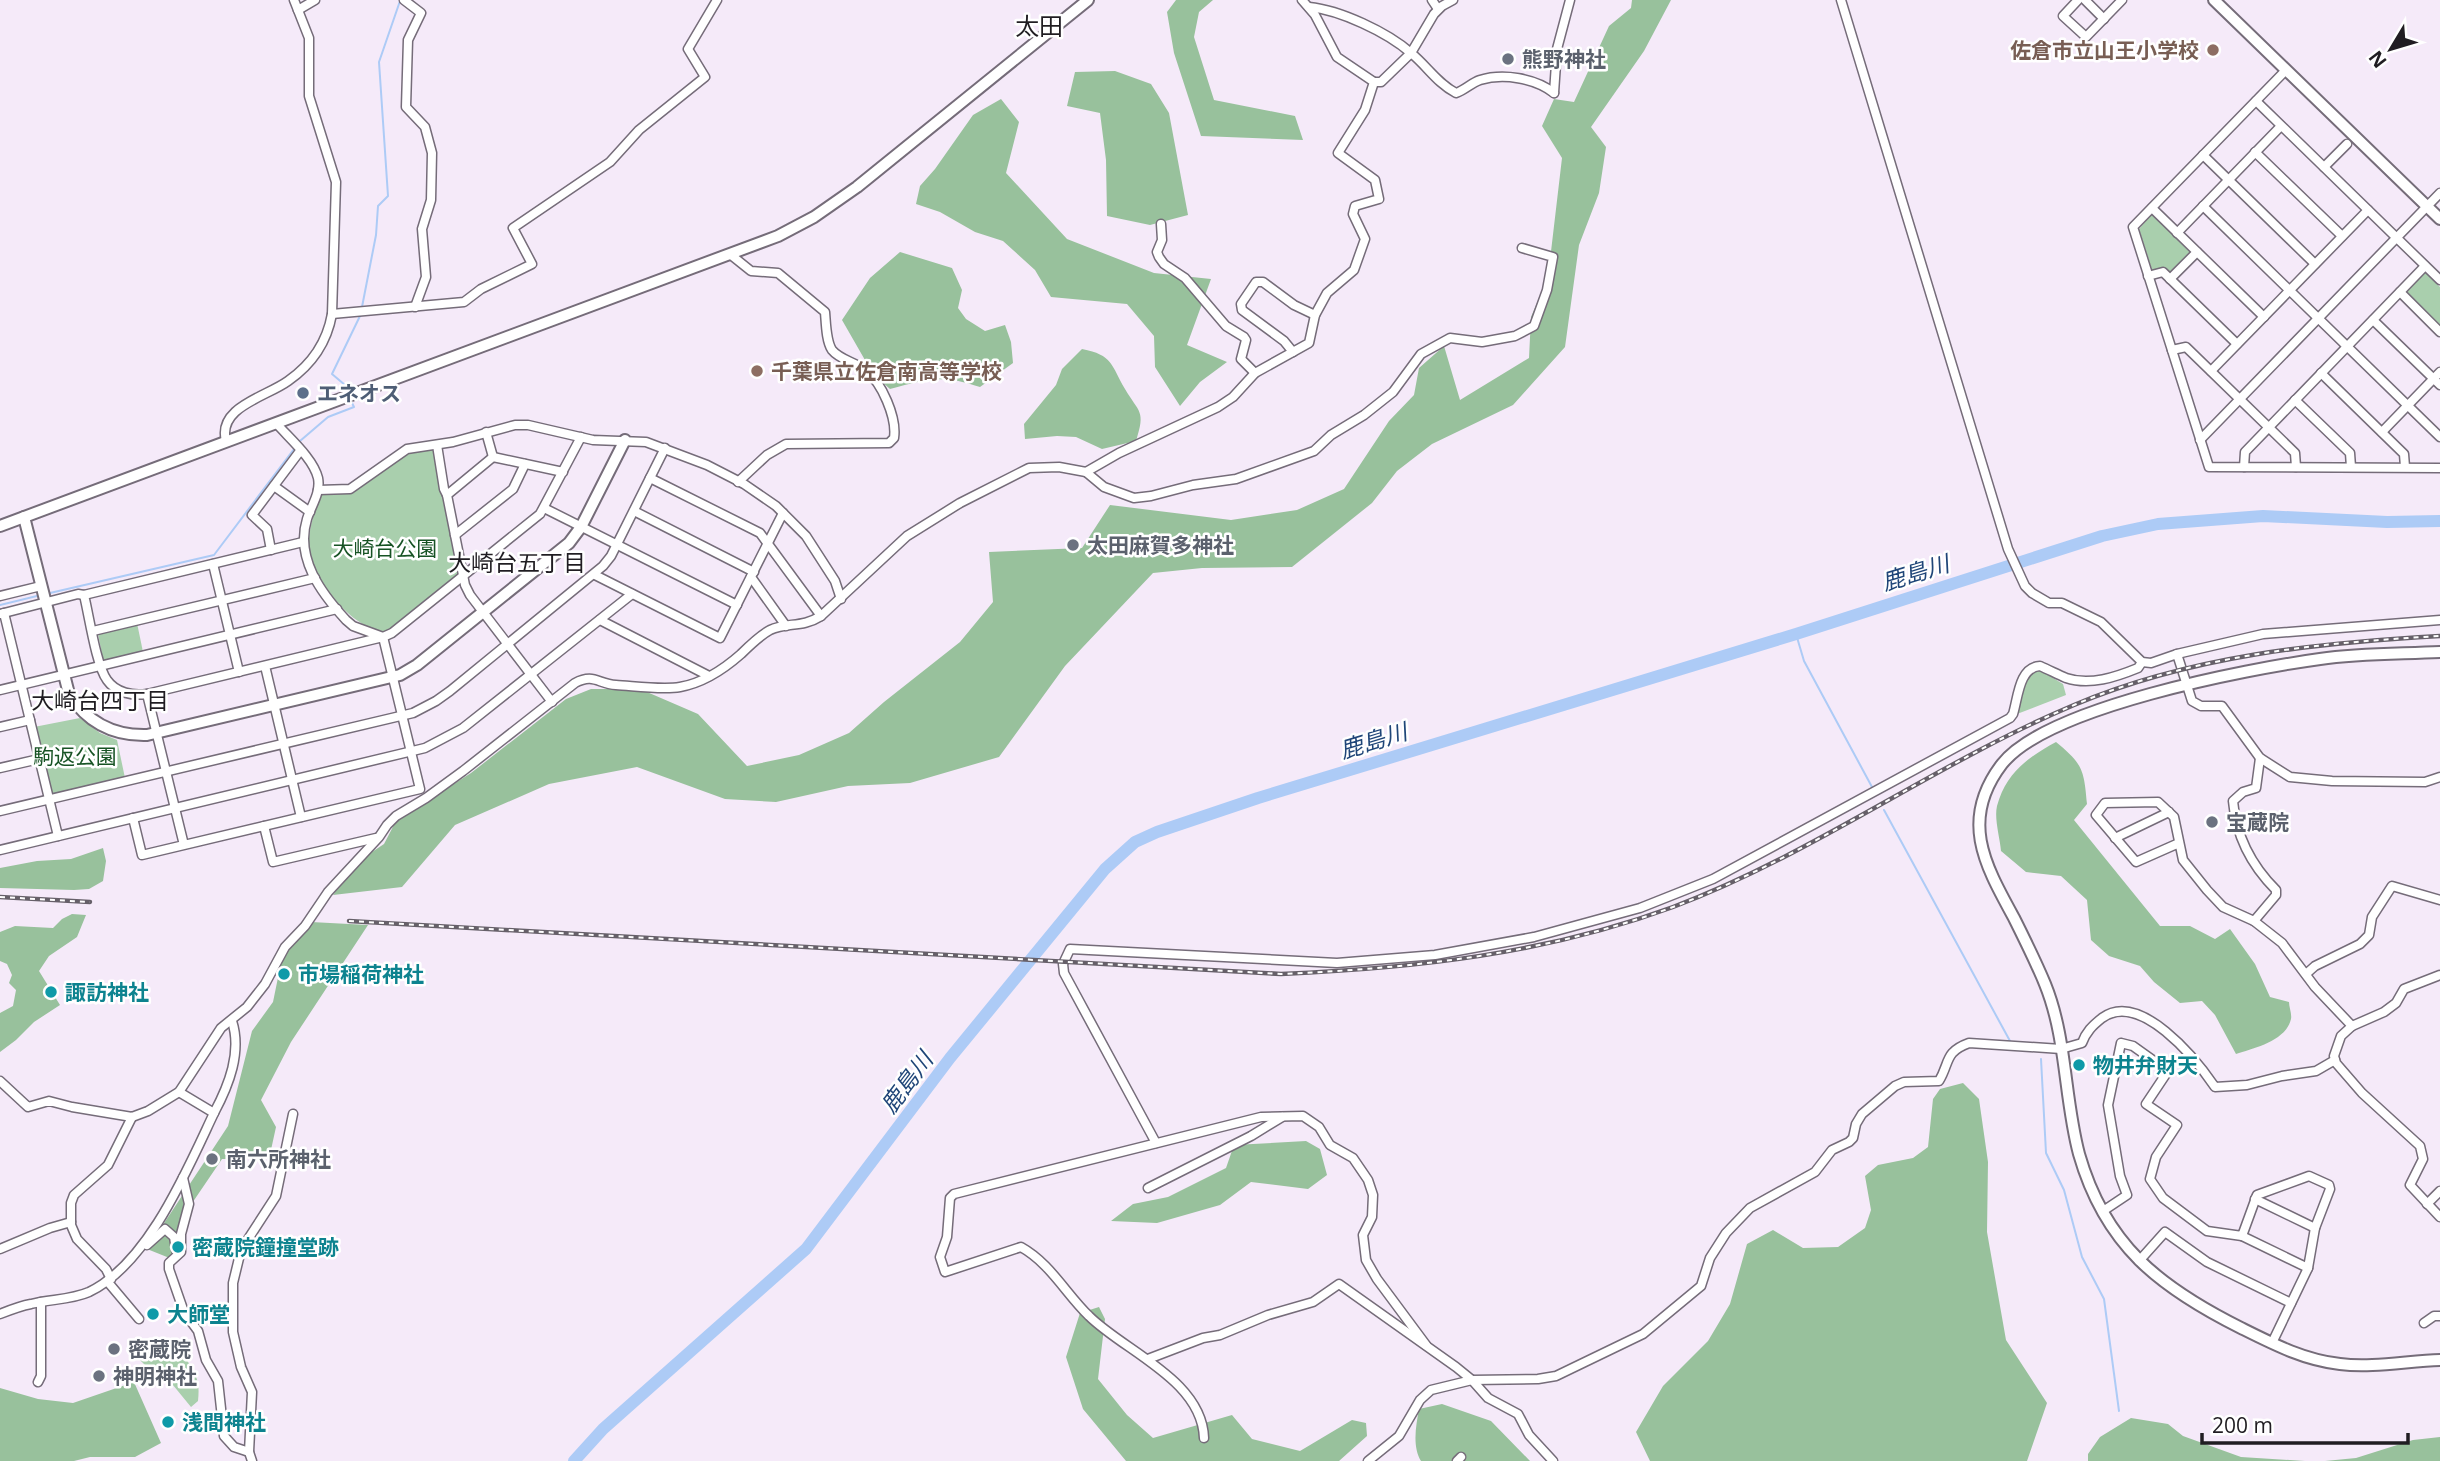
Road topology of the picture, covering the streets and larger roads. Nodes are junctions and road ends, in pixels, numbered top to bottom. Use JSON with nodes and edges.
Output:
{"nodes":[{"id":1,"x":294,"y":0,"type":"edge"},
{"id":2,"x":315,"y":0,"type":"edge"},
{"id":3,"x":404,"y":0,"type":"edge"},
{"id":4,"x":717,"y":0,"type":"edge"},
{"id":5,"x":1088,"y":0,"type":"edge"},
{"id":6,"x":1432,"y":0,"type":"edge"},
{"id":7,"x":1453,"y":0,"type":"edge"},
{"id":8,"x":1570,"y":0,"type":"edge"},
{"id":9,"x":1841,"y":0,"type":"edge"},
{"id":10,"x":2078,"y":0,"type":"edge"},
{"id":11,"x":2085,"y":0,"type":"edge"},
{"id":12,"x":2122,"y":0,"type":"edge"},
{"id":13,"x":2214,"y":0,"type":"edge"},
{"id":14,"x":1305,"y":3,"type":"edge"},
{"id":15,"x":1438,"y":9,"type":"junction"},
{"id":16,"x":298,"y":10,"type":"junction"},
{"id":17,"x":2104,"y":19,"type":"junction"},
{"id":18,"x":1411,"y":53,"type":"junction"},
{"id":19,"x":2286,"y":69,"type":"junction"},
{"id":20,"x":1374,"y":82,"type":"junction"},
{"id":21,"x":2256,"y":101,"type":"junction"},
{"id":22,"x":2281,"y":125,"type":"junction"},
{"id":23,"x":2347,"y":144,"type":"dead end"},
{"id":24,"x":2255,"y":152,"type":"junction"},
{"id":25,"x":2203,"y":155,"type":"junction"},
{"id":26,"x":2324,"y":167,"type":"junction"},
{"id":27,"x":2228,"y":180,"type":"junction"},
{"id":28,"x":2440,"y":193,"type":"edge"},
{"id":29,"x":2203,"y":206,"type":"junction"},
{"id":30,"x":2427,"y":206,"type":"junction"},
{"id":31,"x":2152,"y":208,"type":"junction"},
{"id":32,"x":2368,"y":210,"type":"junction"},
{"id":33,"x":2440,"y":219,"type":"edge"},
{"id":34,"x":1161,"y":224,"type":"dead end"},
{"id":35,"x":2177,"y":233,"type":"junction"},
{"id":36,"x":2342,"y":236,"type":"junction"},
{"id":37,"x":2397,"y":238,"type":"junction"},
{"id":38,"x":1522,"y":248,"type":"dead end"},
{"id":39,"x":2197,"y":252,"type":"junction"},
{"id":40,"x":731,"y":255,"type":"junction"},
{"id":41,"x":2315,"y":264,"type":"junction"},
{"id":42,"x":2426,"y":265,"type":"junction"},
{"id":43,"x":2148,"y":276,"type":"junction"},
{"id":44,"x":2171,"y":279,"type":"junction"},
{"id":45,"x":2440,"y":280,"type":"edge"},
{"id":46,"x":2290,"y":290,"type":"junction"},
{"id":47,"x":2399,"y":292,"type":"junction"},
{"id":48,"x":415,"y":307,"type":"junction"},
{"id":49,"x":332,"y":314,"type":"junction"},
{"id":50,"x":1315,"y":315,"type":"junction"},
{"id":51,"x":2264,"y":317,"type":"junction"},
{"id":52,"x":2318,"y":318,"type":"junction"},
{"id":53,"x":2373,"y":320,"type":"junction"},
{"id":54,"x":2440,"y":332,"type":"edge"},
{"id":55,"x":2237,"y":344,"type":"junction"},
{"id":56,"x":2347,"y":346,"type":"junction"},
{"id":57,"x":2172,"y":350,"type":"junction"},
{"id":58,"x":1293,"y":352,"type":"junction"},
{"id":59,"x":2211,"y":371,"type":"junction"},
{"id":60,"x":1255,"y":373,"type":"junction"},
{"id":61,"x":2321,"y":373,"type":"junction"},
{"id":62,"x":2438,"y":379,"type":"edge"},
{"id":63,"x":2240,"y":399,"type":"junction"},
{"id":64,"x":2295,"y":400,"type":"junction"},
{"id":65,"x":2408,"y":405,"type":"junction"},
{"id":66,"x":276,"y":422,"type":"junction"},
{"id":67,"x":2269,"y":427,"type":"junction"},
{"id":68,"x":485,"y":432,"type":"junction"},
{"id":69,"x":2382,"y":432,"type":"junction"},
{"id":70,"x":2440,"y":437,"type":"edge"},
{"id":71,"x":581,"y":438,"type":"junction"},
{"id":72,"x":625,"y":440,"type":"junction"},
{"id":73,"x":2200,"y":440,"type":"junction"},
{"id":74,"x":226,"y":441,"type":"junction"},
{"id":75,"x":437,"y":445,"type":"junction"},
{"id":76,"x":665,"y":448,"type":"junction"},
{"id":77,"x":300,"y":451,"type":"junction"},
{"id":78,"x":493,"y":457,"type":"junction"},
{"id":79,"x":526,"y":464,"type":"junction"},
{"id":80,"x":2244,"y":467,"type":"junction"},
{"id":81,"x":2296,"y":467,"type":"junction"},
{"id":82,"x":2351,"y":467,"type":"junction"},
{"id":83,"x":2405,"y":467,"type":"junction"},
{"id":84,"x":2440,"y":468,"type":"edge"},
{"id":85,"x":563,"y":472,"type":"junction"},
{"id":86,"x":1086,"y":472,"type":"junction"},
{"id":87,"x":650,"y":478,"type":"junction"},
{"id":88,"x":738,"y":482,"type":"junction"},
{"id":89,"x":274,"y":486,"type":"junction"},
{"id":90,"x":318,"y":490,"type":"junction"},
{"id":91,"x":447,"y":495,"type":"junction"},
{"id":92,"x":544,"y":508,"type":"junction"},
{"id":93,"x":634,"y":511,"type":"junction"},
{"id":94,"x":310,"y":512,"type":"junction"},
{"id":95,"x":783,"y":513,"type":"junction"},
{"id":96,"x":24,"y":517,"type":"junction"},
{"id":97,"x":0,"y":526,"type":"edge"},
{"id":98,"x":581,"y":527,"type":"junction"},
{"id":99,"x":455,"y":535,"type":"junction"},
{"id":100,"x":303,"y":542,"type":"junction"},
{"id":101,"x":768,"y":543,"type":"junction"},
{"id":102,"x":617,"y":545,"type":"junction"},
{"id":103,"x":271,"y":550,"type":"junction"},
{"id":104,"x":213,"y":564,"type":"junction"},
{"id":105,"x":752,"y":574,"type":"junction"},
{"id":106,"x":595,"y":575,"type":"junction"},
{"id":107,"x":463,"y":576,"type":"junction"},
{"id":108,"x":315,"y":578,"type":"junction"},
{"id":109,"x":41,"y":586,"type":"junction"},
{"id":110,"x":84,"y":594,"type":"junction"},
{"id":111,"x":632,"y":594,"type":"junction"},
{"id":112,"x":0,"y":596,"type":"edge"},
{"id":113,"x":841,"y":599,"type":"junction"},
{"id":114,"x":222,"y":600,"type":"junction"},
{"id":115,"x":45,"y":601,"type":"junction"},
{"id":116,"x":737,"y":605,"type":"junction"},
{"id":117,"x":337,"y":609,"type":"junction"},
{"id":118,"x":2,"y":613,"type":"edge"},
{"id":119,"x":482,"y":613,"type":"junction"},
{"id":120,"x":821,"y":616,"type":"junction"},
{"id":121,"x":600,"y":620,"type":"junction"},
{"id":122,"x":2440,"y":620,"type":"edge"},
{"id":123,"x":786,"y":626,"type":"junction"},
{"id":124,"x":93,"y":631,"type":"junction"},
{"id":125,"x":230,"y":635,"type":"junction"},
{"id":126,"x":383,"y":637,"type":"junction"},
{"id":127,"x":507,"y":645,"type":"junction"},
{"id":128,"x":12,"y":647,"type":"junction"},
{"id":129,"x":0,"y":650,"type":"edge"},
{"id":130,"x":2440,"y":652,"type":"edge"},
{"id":131,"x":2177,"y":654,"type":"junction"},
{"id":132,"x":2142,"y":662,"type":"junction"},
{"id":133,"x":101,"y":666,"type":"junction"},
{"id":134,"x":264,"y":666,"type":"junction"},
{"id":135,"x":239,"y":672,"type":"junction"},
{"id":136,"x":62,"y":675,"type":"junction"},
{"id":137,"x":530,"y":675,"type":"junction"},
{"id":138,"x":709,"y":676,"type":"junction"},
{"id":139,"x":393,"y":677,"type":"junction"},
{"id":140,"x":21,"y":685,"type":"junction"},
{"id":141,"x":2186,"y":685,"type":"junction"},
{"id":142,"x":0,"y":690,"type":"edge"},
{"id":143,"x":147,"y":694,"type":"junction"},
{"id":144,"x":552,"y":702,"type":"junction"},
{"id":145,"x":274,"y":705,"type":"junction"},
{"id":146,"x":402,"y":715,"type":"junction"},
{"id":147,"x":30,"y":720,"type":"junction"},
{"id":148,"x":0,"y":727,"type":"edge"},
{"id":149,"x":156,"y":733,"type":"junction"},
{"id":150,"x":283,"y":743,"type":"junction"},
{"id":151,"x":411,"y":752,"type":"junction"},
{"id":152,"x":2260,"y":758,"type":"junction"},
{"id":153,"x":39,"y":759,"type":"junction"},
{"id":154,"x":0,"y":768,"type":"edge"},
{"id":155,"x":166,"y":772,"type":"junction"},
{"id":156,"x":2440,"y":777,"type":"edge"},
{"id":157,"x":292,"y":780,"type":"junction"},
{"id":158,"x":49,"y":799,"type":"junction"},
{"id":159,"x":175,"y":808,"type":"junction"},
{"id":160,"x":0,"y":811,"type":"edge"},
{"id":161,"x":2169,"y":812,"type":"junction"},
{"id":162,"x":301,"y":817,"type":"junction"},
{"id":163,"x":133,"y":818,"type":"junction"},
{"id":164,"x":264,"y":826,"type":"junction"},
{"id":165,"x":58,"y":836,"type":"junction"},
{"id":166,"x":379,"y":837,"type":"junction"},
{"id":167,"x":2115,"y":838,"type":"junction"},
{"id":168,"x":2179,"y":843,"type":"junction"},
{"id":169,"x":184,"y":845,"type":"junction"},
{"id":170,"x":0,"y":850,"type":"edge"},
{"id":171,"x":2440,"y":900,"type":"edge"},
{"id":172,"x":2254,"y":921,"type":"junction"},
{"id":173,"x":2306,"y":974,"type":"junction"},
{"id":174,"x":2440,"y":975,"type":"edge"},
{"id":175,"x":232,"y":1021,"type":"junction"},
{"id":176,"x":2352,"y":1026,"type":"junction"},
{"id":177,"x":2061,"y":1049,"type":"junction"},
{"id":178,"x":2335,"y":1060,"type":"junction"},
{"id":179,"x":1,"y":1085,"type":"edge"},
{"id":180,"x":178,"y":1092,"type":"junction"},
{"id":181,"x":215,"y":1113,"type":"junction"},
{"id":182,"x":293,"y":1114,"type":"dead end"},
{"id":183,"x":132,"y":1117,"type":"junction"},
{"id":184,"x":1282,"y":1117,"type":"junction"},
{"id":185,"x":1156,"y":1143,"type":"junction"},
{"id":186,"x":183,"y":1178,"type":"junction"},
{"id":187,"x":1148,"y":1188,"type":"dead end"},
{"id":188,"x":2440,"y":1192,"type":"edge"},
{"id":189,"x":2255,"y":1199,"type":"junction"},
{"id":190,"x":2427,"y":1204,"type":"junction"},
{"id":191,"x":2103,"y":1212,"type":"junction"},
{"id":192,"x":2440,"y":1217,"type":"edge"},
{"id":193,"x":71,"y":1222,"type":"junction"},
{"id":194,"x":2315,"y":1228,"type":"junction"},
{"id":195,"x":2242,"y":1236,"type":"junction"},
{"id":196,"x":0,"y":1249,"type":"edge"},
{"id":197,"x":133,"y":1257,"type":"junction"},
{"id":198,"x":2140,"y":1261,"type":"junction"},
{"id":199,"x":170,"y":1262,"type":"junction"},
{"id":200,"x":2308,"y":1268,"type":"junction"},
{"id":201,"x":109,"y":1280,"type":"junction"},
{"id":202,"x":41,"y":1302,"type":"junction"},
{"id":203,"x":2291,"y":1303,"type":"junction"},
{"id":204,"x":0,"y":1314,"type":"edge"},
{"id":205,"x":2440,"y":1316,"type":"edge"},
{"id":206,"x":139,"y":1319,"type":"dead end"},
{"id":207,"x":2424,"y":1323,"type":"dead end"},
{"id":208,"x":2272,"y":1343,"type":"junction"},
{"id":209,"x":1426,"y":1345,"type":"junction"},
{"id":210,"x":1149,"y":1359,"type":"junction"},
{"id":211,"x":2440,"y":1360,"type":"edge"},
{"id":212,"x":1472,"y":1380,"type":"junction"},
{"id":213,"x":38,"y":1382,"type":"dead end"},
{"id":214,"x":1204,"y":1438,"type":"dead end"},
{"id":215,"x":250,"y":1458,"type":"edge"},
{"id":216,"x":1368,"y":1461,"type":"edge"},
{"id":217,"x":1553,"y":1461,"type":"edge"}],
"edges":[{"from":1,"to":16,"type":"street"},
{"from":2,"to":16,"type":"street"},
{"from":3,"to":48,"type":"street"},
{"from":4,"to":48,"type":"street"},
{"from":5,"to":40,"type":"street"},
{"from":6,"to":15,"type":"street"},
{"from":7,"to":15,"type":"street"},
{"from":8,"to":18,"type":"street"},
{"from":9,"to":132,"type":"street"},
{"from":10,"to":17,"type":"street"},
{"from":11,"to":17,"type":"street"},
{"from":12,"to":17,"type":"street"},
{"from":13,"to":19,"type":"street"},
{"from":14,"to":18,"type":"street"},
{"from":14,"to":20,"type":"street"},
{"from":15,"to":18,"type":"street"},
{"from":16,"to":49,"type":"street"},
{"from":18,"to":20,"type":"street"},
{"from":19,"to":21,"type":"street"},
{"from":19,"to":30,"type":"street"},
{"from":20,"to":50,"type":"street"},
{"from":21,"to":22,"type":"street"},
{"from":21,"to":25,"type":"street"},
{"from":22,"to":24,"type":"street"},
{"from":22,"to":26,"type":"street"},
{"from":23,"to":26,"type":"street"},
{"from":24,"to":27,"type":"street"},
{"from":24,"to":36,"type":"street"},
{"from":25,"to":27,"type":"street"},
{"from":25,"to":31,"type":"street"},
{"from":26,"to":32,"type":"street"},
{"from":27,"to":29,"type":"street"},
{"from":27,"to":41,"type":"street"},
{"from":28,"to":30,"type":"street"},
{"from":29,"to":35,"type":"street"},
{"from":29,"to":46,"type":"street"},
{"from":30,"to":33,"type":"street"},
{"from":30,"to":37,"type":"street"},
{"from":31,"to":35,"type":"street"},
{"from":31,"to":43,"type":"street"},
{"from":32,"to":36,"type":"street"},
{"from":32,"to":37,"type":"street"},
{"from":34,"to":60,"type":"street"},
{"from":35,"to":39,"type":"street"},
{"from":36,"to":41,"type":"street"},
{"from":37,"to":42,"type":"street"},
{"from":37,"to":52,"type":"street"},
{"from":38,"to":86,"type":"street"},
{"from":39,"to":44,"type":"street"},
{"from":39,"to":51,"type":"street"},
{"from":40,"to":66,"type":"street"},
{"from":40,"to":88,"type":"street"},
{"from":41,"to":46,"type":"street"},
{"from":42,"to":45,"type":"street"},
{"from":42,"to":47,"type":"street"},
{"from":43,"to":44,"type":"street"},
{"from":43,"to":57,"type":"street"},
{"from":44,"to":55,"type":"street"},
{"from":46,"to":51,"type":"street"},
{"from":46,"to":52,"type":"street"},
{"from":47,"to":53,"type":"street"},
{"from":47,"to":54,"type":"street"},
{"from":48,"to":49,"type":"street"},
{"from":49,"to":74,"type":"street"},
{"from":50,"to":58,"type":"street"},
{"from":50,"to":58,"type":"street"},
{"from":51,"to":55,"type":"street"},
{"from":52,"to":56,"type":"street"},
{"from":52,"to":63,"type":"street"},
{"from":53,"to":56,"type":"street"},
{"from":53,"to":62,"type":"street"},
{"from":55,"to":59,"type":"street"},
{"from":56,"to":61,"type":"street"},
{"from":56,"to":65,"type":"street"},
{"from":57,"to":59,"type":"street"},
{"from":57,"to":73,"type":"street"},
{"from":58,"to":60,"type":"street"},
{"from":59,"to":63,"type":"street"},
{"from":60,"to":86,"type":"street"},
{"from":61,"to":64,"type":"street"},
{"from":61,"to":69,"type":"street"},
{"from":62,"to":65,"type":"street"},
{"from":63,"to":67,"type":"street"},
{"from":63,"to":73,"type":"street"},
{"from":64,"to":67,"type":"street"},
{"from":64,"to":82,"type":"street"},
{"from":65,"to":69,"type":"street"},
{"from":65,"to":70,"type":"street"},
{"from":66,"to":74,"type":"street"},
{"from":66,"to":77,"type":"street"},
{"from":67,"to":80,"type":"street"},
{"from":67,"to":81,"type":"street"},
{"from":68,"to":71,"type":"street"},
{"from":68,"to":75,"type":"street"},
{"from":68,"to":78,"type":"street"},
{"from":69,"to":83,"type":"street"},
{"from":71,"to":72,"type":"street"},
{"from":71,"to":85,"type":"street"},
{"from":72,"to":76,"type":"street"},
{"from":72,"to":98,"type":"street"},
{"from":73,"to":80,"type":"street"},
{"from":74,"to":96,"type":"street"},
{"from":75,"to":90,"type":"street"},
{"from":75,"to":91,"type":"street"},
{"from":76,"to":87,"type":"street"},
{"from":76,"to":88,"type":"street"},
{"from":77,"to":89,"type":"street"},
{"from":77,"to":90,"type":"street"},
{"from":78,"to":79,"type":"street"},
{"from":78,"to":91,"type":"street"},
{"from":79,"to":85,"type":"street"},
{"from":79,"to":99,"type":"street"},
{"from":80,"to":81,"type":"street"},
{"from":81,"to":82,"type":"street"},
{"from":82,"to":83,"type":"street"},
{"from":83,"to":84,"type":"street"},
{"from":85,"to":92,"type":"street"},
{"from":86,"to":113,"type":"street"},
{"from":87,"to":93,"type":"street"},
{"from":87,"to":101,"type":"street"},
{"from":88,"to":95,"type":"street"},
{"from":89,"to":94,"type":"street"},
{"from":89,"to":103,"type":"street"},
{"from":90,"to":94,"type":"street"},
{"from":91,"to":99,"type":"street"},
{"from":92,"to":98,"type":"street"},
{"from":92,"to":107,"type":"street"},
{"from":93,"to":102,"type":"street"},
{"from":93,"to":105,"type":"street"},
{"from":94,"to":100,"type":"street"},
{"from":95,"to":101,"type":"street"},
{"from":95,"to":113,"type":"street"},
{"from":96,"to":97,"type":"street"},
{"from":96,"to":109,"type":"street"},
{"from":98,"to":102,"type":"street"},
{"from":98,"to":119,"type":"street"},
{"from":99,"to":107,"type":"street"},
{"from":100,"to":103,"type":"street"},
{"from":100,"to":108,"type":"street"},
{"from":101,"to":105,"type":"street"},
{"from":101,"to":120,"type":"street"},
{"from":102,"to":106,"type":"street"},
{"from":102,"to":116,"type":"street"},
{"from":103,"to":104,"type":"street"},
{"from":104,"to":110,"type":"street"},
{"from":104,"to":114,"type":"street"},
{"from":105,"to":116,"type":"street"},
{"from":105,"to":123,"type":"street"},
{"from":106,"to":111,"type":"street"},
{"from":106,"to":127,"type":"street"},
{"from":107,"to":119,"type":"street"},
{"from":107,"to":126,"type":"street"},
{"from":108,"to":114,"type":"street"},
{"from":108,"to":117,"type":"street"},
{"from":109,"to":112,"type":"street"},
{"from":109,"to":115,"type":"street"},
{"from":110,"to":115,"type":"street"},
{"from":110,"to":124,"type":"street"},
{"from":111,"to":116,"type":"street"},
{"from":111,"to":121,"type":"street"},
{"from":113,"to":120,"type":"street"},
{"from":114,"to":124,"type":"street"},
{"from":114,"to":125,"type":"street"},
{"from":115,"to":118,"type":"street"},
{"from":115,"to":136,"type":"street"},
{"from":117,"to":125,"type":"street"},
{"from":117,"to":126,"type":"street"},
{"from":118,"to":128,"type":"street"},
{"from":119,"to":127,"type":"street"},
{"from":119,"to":139,"type":"street"},
{"from":120,"to":123,"type":"street"},
{"from":121,"to":137,"type":"street"},
{"from":121,"to":138,"type":"street"},
{"from":122,"to":131,"type":"street"},
{"from":123,"to":138,"type":"street"},
{"from":124,"to":133,"type":"street"},
{"from":125,"to":133,"type":"street"},
{"from":125,"to":135,"type":"street"},
{"from":126,"to":134,"type":"street"},
{"from":126,"to":139,"type":"street"},
{"from":127,"to":137,"type":"street"},
{"from":127,"to":146,"type":"street"},
{"from":128,"to":129,"type":"street"},
{"from":128,"to":140,"type":"street"},
{"from":130,"to":141,"type":"street"},
{"from":131,"to":132,"type":"street"},
{"from":131,"to":141,"type":"street"},
{"from":132,"to":185,"type":"street"},
{"from":133,"to":136,"type":"street"},
{"from":133,"to":143,"type":"street"},
{"from":134,"to":135,"type":"street"},
{"from":134,"to":145,"type":"street"},
{"from":135,"to":143,"type":"street"},
{"from":136,"to":140,"type":"street"},
{"from":136,"to":149,"type":"street"},
{"from":137,"to":144,"type":"street"},
{"from":137,"to":151,"type":"street"},
{"from":138,"to":144,"type":"street"},
{"from":139,"to":145,"type":"street"},
{"from":139,"to":146,"type":"street"},
{"from":140,"to":142,"type":"street"},
{"from":140,"to":147,"type":"street"},
{"from":141,"to":152,"type":"street"},
{"from":141,"to":177,"type":"street"},
{"from":143,"to":149,"type":"street"},
{"from":144,"to":166,"type":"street"},
{"from":145,"to":149,"type":"street"},
{"from":145,"to":150,"type":"street"},
{"from":146,"to":150,"type":"street"},
{"from":146,"to":151,"type":"street"},
{"from":147,"to":148,"type":"street"},
{"from":147,"to":153,"type":"street"},
{"from":149,"to":155,"type":"street"},
{"from":150,"to":155,"type":"street"},
{"from":150,"to":157,"type":"street"},
{"from":151,"to":157,"type":"street"},
{"from":151,"to":162,"type":"street"},
{"from":152,"to":156,"type":"street"},
{"from":152,"to":172,"type":"street"},
{"from":153,"to":154,"type":"street"},
{"from":153,"to":158,"type":"street"},
{"from":155,"to":158,"type":"street"},
{"from":155,"to":159,"type":"street"},
{"from":157,"to":159,"type":"street"},
{"from":157,"to":162,"type":"street"},
{"from":158,"to":160,"type":"street"},
{"from":158,"to":165,"type":"street"},
{"from":159,"to":163,"type":"street"},
{"from":159,"to":169,"type":"street"},
{"from":161,"to":167,"type":"street"},
{"from":161,"to":167,"type":"street"},
{"from":161,"to":168,"type":"street"},
{"from":162,"to":164,"type":"street"},
{"from":163,"to":165,"type":"street"},
{"from":163,"to":169,"type":"street"},
{"from":164,"to":166,"type":"street"},
{"from":164,"to":169,"type":"street"},
{"from":165,"to":170,"type":"street"},
{"from":166,"to":175,"type":"street"},
{"from":167,"to":168,"type":"street"},
{"from":168,"to":172,"type":"street"},
{"from":171,"to":173,"type":"street"},
{"from":172,"to":173,"type":"street"},
{"from":173,"to":176,"type":"street"},
{"from":174,"to":176,"type":"street"},
{"from":175,"to":180,"type":"street"},
{"from":175,"to":181,"type":"street"},
{"from":176,"to":178,"type":"street"},
{"from":177,"to":178,"type":"street"},
{"from":177,"to":191,"type":"street"},
{"from":177,"to":212,"type":"street"},
{"from":178,"to":190,"type":"street"},
{"from":179,"to":183,"type":"street"},
{"from":180,"to":181,"type":"street"},
{"from":180,"to":183,"type":"street"},
{"from":181,"to":186,"type":"street"},
{"from":182,"to":215,"type":"street"},
{"from":183,"to":193,"type":"street"},
{"from":184,"to":185,"type":"street"},
{"from":184,"to":187,"type":"street"},
{"from":184,"to":209,"type":"street"},
{"from":185,"to":210,"type":"street"},
{"from":186,"to":197,"type":"street"},
{"from":186,"to":199,"type":"street"},
{"from":188,"to":190,"type":"street"},
{"from":189,"to":194,"type":"street"},
{"from":189,"to":194,"type":"street"},
{"from":189,"to":195,"type":"street"},
{"from":190,"to":192,"type":"street"},
{"from":191,"to":195,"type":"street"},
{"from":191,"to":198,"type":"street"},
{"from":193,"to":196,"type":"street"},
{"from":193,"to":201,"type":"street"},
{"from":194,"to":200,"type":"street"},
{"from":195,"to":200,"type":"street"},
{"from":197,"to":199,"type":"street"},
{"from":197,"to":201,"type":"street"},
{"from":198,"to":203,"type":"street"},
{"from":198,"to":208,"type":"street"},
{"from":199,"to":215,"type":"street"},
{"from":200,"to":203,"type":"street"},
{"from":201,"to":202,"type":"street"},
{"from":201,"to":206,"type":"street"},
{"from":202,"to":204,"type":"street"},
{"from":202,"to":213,"type":"street"},
{"from":203,"to":208,"type":"street"},
{"from":205,"to":207,"type":"street"},
{"from":208,"to":211,"type":"street"},
{"from":209,"to":210,"type":"street"},
{"from":209,"to":212,"type":"street"},
{"from":210,"to":214,"type":"street"},
{"from":212,"to":216,"type":"street"},
{"from":212,"to":217,"type":"street"}]}
